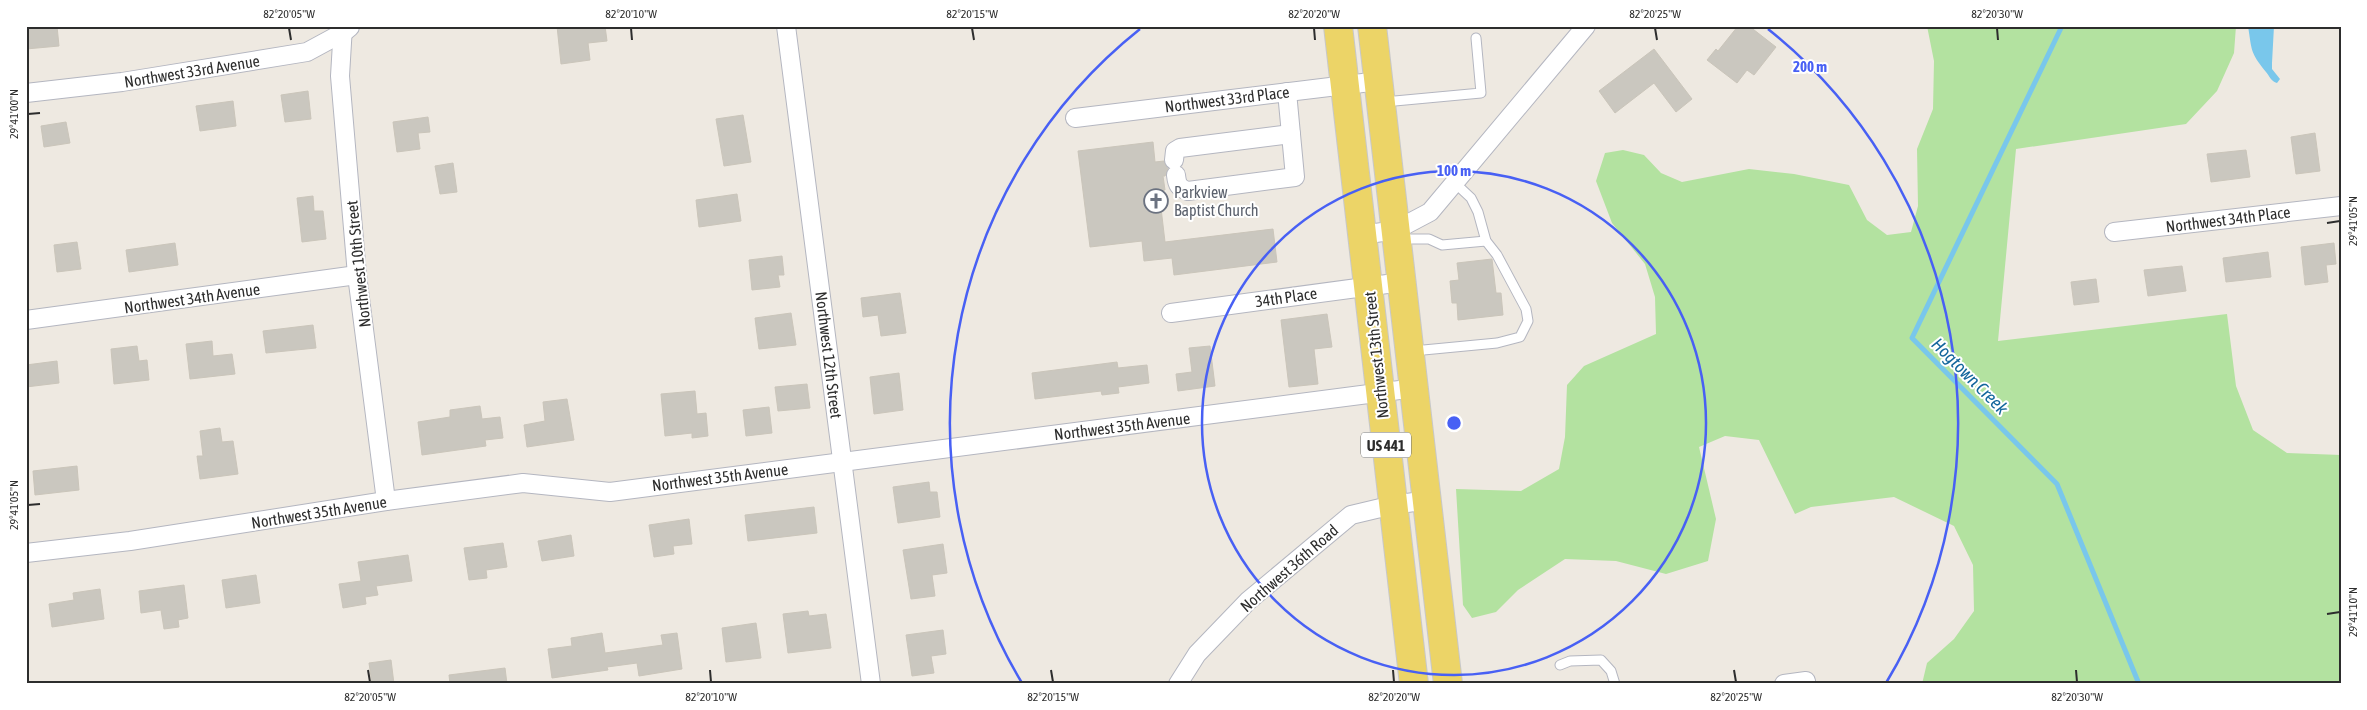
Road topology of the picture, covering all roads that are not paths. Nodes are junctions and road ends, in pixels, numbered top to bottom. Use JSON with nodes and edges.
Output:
{"nodes":[{"id":1,"x":786,"y":26,"type":"edge"},
{"id":2,"x":1338,"y":26,"type":"edge"},
{"id":3,"x":1372,"y":26,"type":"edge"},
{"id":4,"x":1586,"y":26,"type":"edge"},
{"id":5,"x":346,"y":28,"type":"edge"},
{"id":6,"x":1476,"y":38,"type":"dead end"},
{"id":7,"x":1344,"y":85,"type":"junction"},
{"id":8,"x":1287,"y":92,"type":"junction"},
{"id":9,"x":1380,"y":92,"type":"junction"},
{"id":10,"x":26,"y":93,"type":"edge"},
{"id":11,"x":1075,"y":118,"type":"dead end"},
{"id":12,"x":1291,"y":134,"type":"junction"},
{"id":13,"x":1455,"y":183,"type":"junction"},
{"id":14,"x":2341,"y":206,"type":"edge"},
{"id":15,"x":2114,"y":232,"type":"dead end"},
{"id":16,"x":1397,"y":234,"type":"junction"},
{"id":17,"x":1362,"y":235,"type":"junction"},
{"id":18,"x":1486,"y":241,"type":"junction"},
{"id":19,"x":357,"y":275,"type":"junction"},
{"id":20,"x":1402,"y":282,"type":"junction"},
{"id":21,"x":1368,"y":286,"type":"junction"},
{"id":22,"x":1171,"y":313,"type":"dead end"},
{"id":23,"x":26,"y":320,"type":"edge"},
{"id":24,"x":1410,"y":352,"type":"junction"},
{"id":25,"x":1415,"y":388,"type":"junction"},
{"id":26,"x":1380,"y":393,"type":"junction"},
{"id":27,"x":842,"y":462,"type":"junction"},
{"id":28,"x":1428,"y":500,"type":"junction"},
{"id":29,"x":386,"y":501,"type":"junction"},
{"id":30,"x":1393,"y":505,"type":"junction"},
{"id":31,"x":26,"y":553,"type":"edge"},
{"id":32,"x":1560,"y":665,"type":"dead end"},
{"id":33,"x":1806,"y":681,"type":"dead end"},
{"id":34,"x":871,"y":684,"type":"edge"},
{"id":35,"x":1178,"y":684,"type":"edge"},
{"id":36,"x":1414,"y":684,"type":"edge"},
{"id":37,"x":1448,"y":684,"type":"edge"},
{"id":38,"x":1615,"y":684,"type":"edge"},
{"id":39,"x":1784,"y":684,"type":"edge"}],
"edges":[{"from":1,"to":27,"type":"street","name":"Northwest 12th Street"},
{"from":2,"to":7,"type":"main road","name":"Northwest 13th Street","number":"US 441"},
{"from":3,"to":9,"type":"main road","name":"Northwest 13th Street","number":"US 441"},
{"from":4,"to":13,"type":"street"},
{"from":5,"to":10,"type":"street","name":"Northwest 33rd Avenue"},
{"from":5,"to":19,"type":"street","name":"Northwest 10th Street"},
{"from":6,"to":9,"type":"lane"},
{"from":7,"to":8,"type":"street","name":"Northwest 33rd Place"},
{"from":7,"to":9,"type":"street","name":"Northwest 33rd Place"},
{"from":7,"to":17,"type":"main road","name":"Northwest 13th Street","number":"US 441"},
{"from":8,"to":11,"type":"street","name":"Northwest 33rd Place"},
{"from":8,"to":12,"type":"street"},
{"from":9,"to":16,"type":"main road","name":"Northwest 13th Street","number":"US 441"},
{"from":12,"to":12,"type":"street"},
{"from":13,"to":16,"type":"street"},
{"from":13,"to":18,"type":"lane"},
{"from":14,"to":15,"type":"street","name":"Northwest 34th Place"},
{"from":16,"to":17,"type":"street"},
{"from":16,"to":18,"type":"lane"},
{"from":16,"to":20,"type":"main road","name":"Northwest 13th Street","number":"US 441"},
{"from":17,"to":21,"type":"main road","name":"Northwest 13th Street","number":"US 441"},
{"from":18,"to":24,"type":"lane"},
{"from":19,"to":23,"type":"street","name":"Northwest 34th Avenue"},
{"from":19,"to":29,"type":"street","name":"Northwest 10th Street"},
{"from":20,"to":21,"type":"street","name":"34th Place"},
{"from":20,"to":24,"type":"main road","name":"Northwest 13th Street","number":"US 441"},
{"from":21,"to":22,"type":"street","name":"34th Place"},
{"from":21,"to":26,"type":"main road","name":"Northwest 13th Street","number":"US 441"},
{"from":24,"to":25,"type":"main road","name":"Northwest 13th Street","number":"US 441"},
{"from":25,"to":26,"type":"street","name":"Northwest 35th Avenue"},
{"from":25,"to":28,"type":"main road","name":"Northwest 13th Street","number":"US 441"},
{"from":26,"to":27,"type":"street","name":"Northwest 35th Avenue"},
{"from":26,"to":30,"type":"main road","name":"Northwest 13th Street","number":"US 441"},
{"from":27,"to":29,"type":"street","name":"Northwest 35th Avenue"},
{"from":27,"to":34,"type":"street","name":"Northwest 12th Street"},
{"from":28,"to":30,"type":"street","name":"Northwest 36th Road"},
{"from":28,"to":37,"type":"main road","name":"Northwest 13th Street","number":"US 441"},
{"from":29,"to":31,"type":"street","name":"Northwest 35th Avenue"},
{"from":30,"to":35,"type":"street","name":"Northwest 36th Road"},
{"from":30,"to":36,"type":"main road","name":"Northwest 13th Street","number":"US 441"},
{"from":32,"to":38,"type":"lane"},
{"from":33,"to":39,"type":"street"}]}
